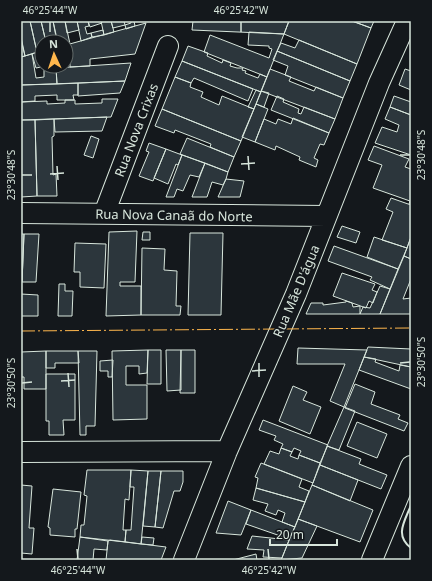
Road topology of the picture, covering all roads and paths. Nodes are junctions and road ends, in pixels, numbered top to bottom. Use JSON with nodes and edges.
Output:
{"nodes":[{"id":1,"x":407,"y":21,"type":"edge"},
{"id":2,"x":168,"y":46,"type":"dead end"},
{"id":3,"x":21,"y":214,"type":"edge"},
{"id":4,"x":104,"y":214,"type":"junction"},
{"id":5,"x":326,"y":216,"type":"junction"},
{"id":6,"x":226,"y":451,"type":"junction"},
{"id":7,"x":21,"y":452,"type":"edge"},
{"id":8,"x":411,"y":466,"type":"edge"},
{"id":9,"x":184,"y":560,"type":"edge"},
{"id":10,"x":372,"y":560,"type":"edge"}],
"edges":[{"from":1,"to":5,"type":"street","name":"Rua Mãe D'água"},
{"from":2,"to":4,"type":"street","name":"Rua Nova Crixas"},
{"from":3,"to":4,"type":"street","name":"Rua Nova Canaã do Norte"},
{"from":4,"to":5,"type":"street","name":"Rua Nova Canaã do Norte"},
{"from":5,"to":6,"type":"street","name":"Rua Mãe D'água"},
{"from":6,"to":7,"type":"street"},
{"from":6,"to":9,"type":"street","name":"Rua Mãe D'água"},
{"from":8,"to":10,"type":"street"}]}
